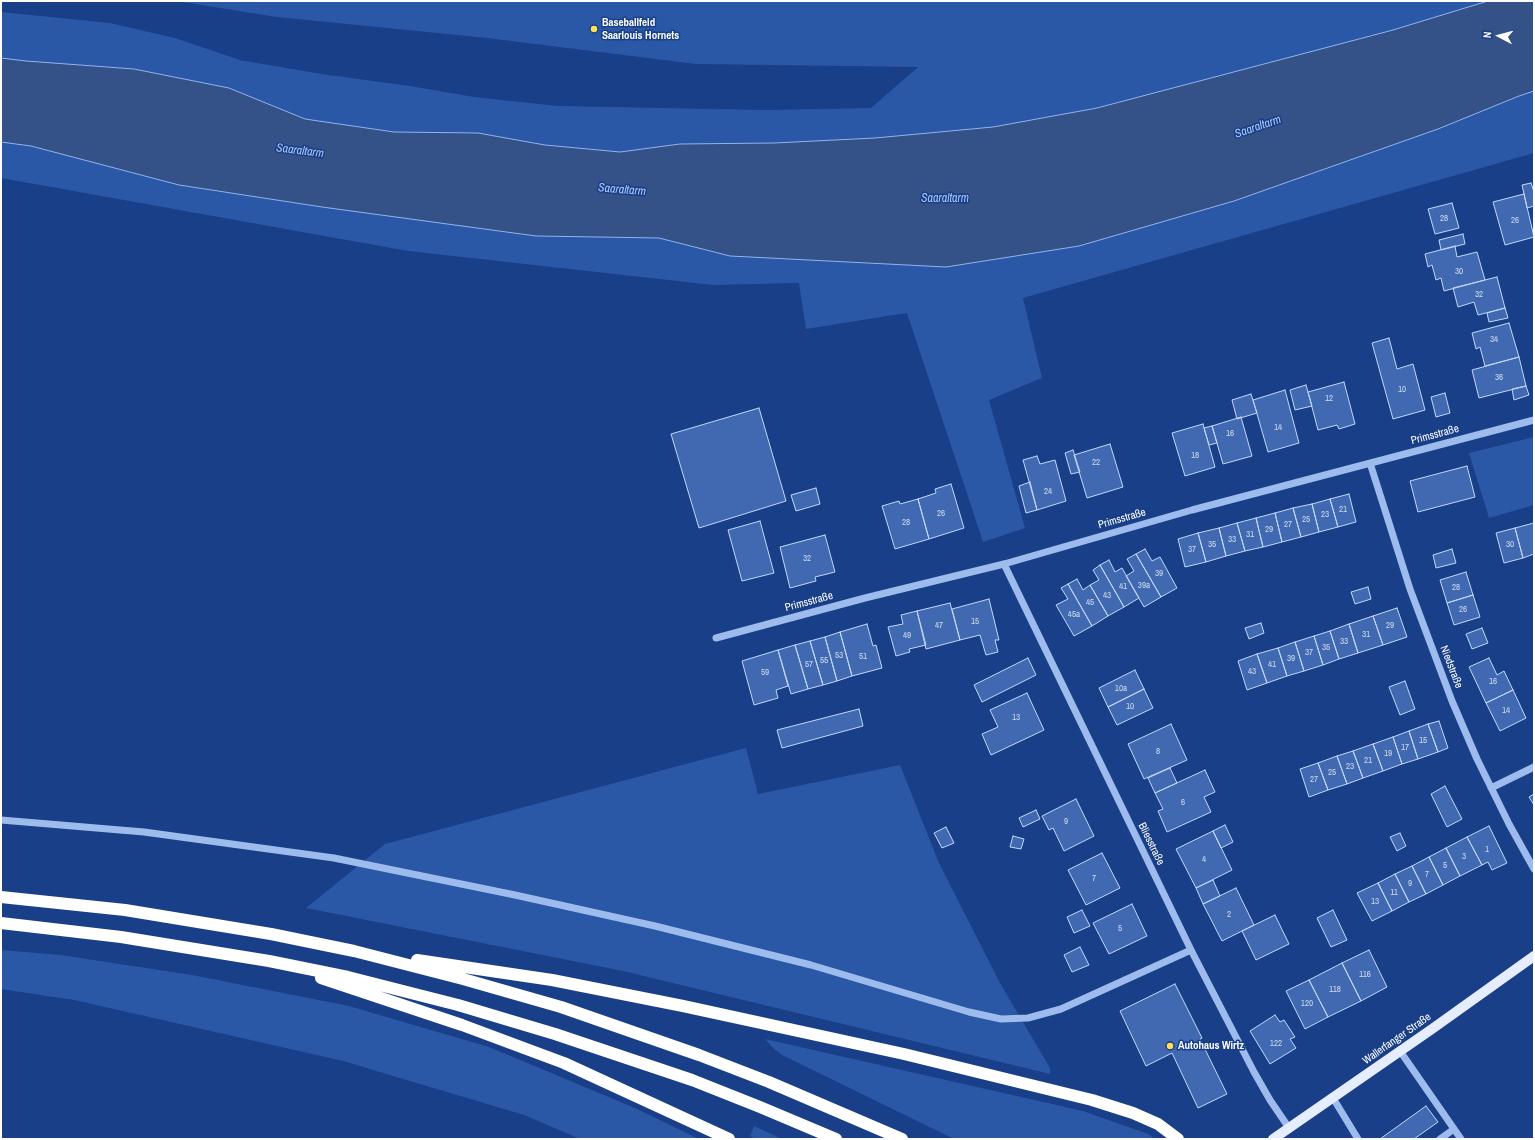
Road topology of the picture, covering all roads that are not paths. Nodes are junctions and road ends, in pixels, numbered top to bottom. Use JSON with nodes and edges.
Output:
{"nodes":[{"id":1,"x":1534,"y":420,"type":"edge"},
{"id":2,"x":1370,"y":463,"type":"junction"},
{"id":3,"x":1004,"y":564,"type":"junction"},
{"id":4,"x":716,"y":638,"type":"dead end"},
{"id":5,"x":1534,"y":767,"type":"edge"},
{"id":6,"x":1491,"y":788,"type":"junction"},
{"id":7,"x":1,"y":820,"type":"edge"},
{"id":8,"x":1534,"y":869,"type":"edge"},
{"id":9,"x":1,"y":897,"type":"edge"},
{"id":10,"x":1,"y":923,"type":"edge"},
{"id":11,"x":1191,"y":950,"type":"junction"},
{"id":12,"x":354,"y":951,"type":"junction"},
{"id":13,"x":1534,"y":956,"type":"edge"},
{"id":14,"x":269,"y":961,"type":"junction"},
{"id":15,"x":1400,"y":1051,"type":"junction"},
{"id":16,"x":1333,"y":1098,"type":"junction"},
{"id":17,"x":1289,"y":1128,"type":"junction"},
{"id":18,"x":1454,"y":1129,"type":"junction"},
{"id":19,"x":729,"y":1139,"type":"edge"},
{"id":20,"x":836,"y":1139,"type":"edge"},
{"id":21,"x":902,"y":1139,"type":"edge"},
{"id":22,"x":1178,"y":1139,"type":"edge"},
{"id":23,"x":1273,"y":1139,"type":"edge"},
{"id":24,"x":1358,"y":1139,"type":"edge"},
{"id":25,"x":1440,"y":1139,"type":"edge"},
{"id":26,"x":1461,"y":1139,"type":"edge"}],
"edges":[{"from":1,"to":2,"type":"street","name":"Primsstraße"},
{"from":2,"to":3,"type":"street","name":"Primsstraße"},
{"from":2,"to":6,"type":"street","name":"Niedstraße"},
{"from":3,"to":4,"type":"street","name":"Primsstraße"},
{"from":3,"to":11,"type":"street","name":"Bliesstraße"},
{"from":5,"to":6,"type":"street"},
{"from":6,"to":8,"type":"street","name":"Niedstraße"},
{"from":7,"to":11,"type":"street"},
{"from":9,"to":12,"type":"highway"},
{"from":10,"to":14,"type":"highway"},
{"from":11,"to":17,"type":"street","name":"Bliesstraße"},
{"from":12,"to":21,"type":"highway"},
{"from":12,"to":22,"type":"highway"},
{"from":13,"to":15,"type":"main road","name":"Wallerfanger Straße"},
{"from":14,"to":19,"type":"highway"},
{"from":14,"to":20,"type":"highway"},
{"from":15,"to":16,"type":"main road","name":"Wallerfanger Straße"},
{"from":15,"to":18,"type":"street"},
{"from":16,"to":17,"type":"main road","name":"Wallerfanger Straße"},
{"from":16,"to":24,"type":"street"},
{"from":17,"to":23,"type":"main road","name":"Wallerfanger Straße"},
{"from":18,"to":25,"type":"street"},
{"from":18,"to":26,"type":"street"}]}
